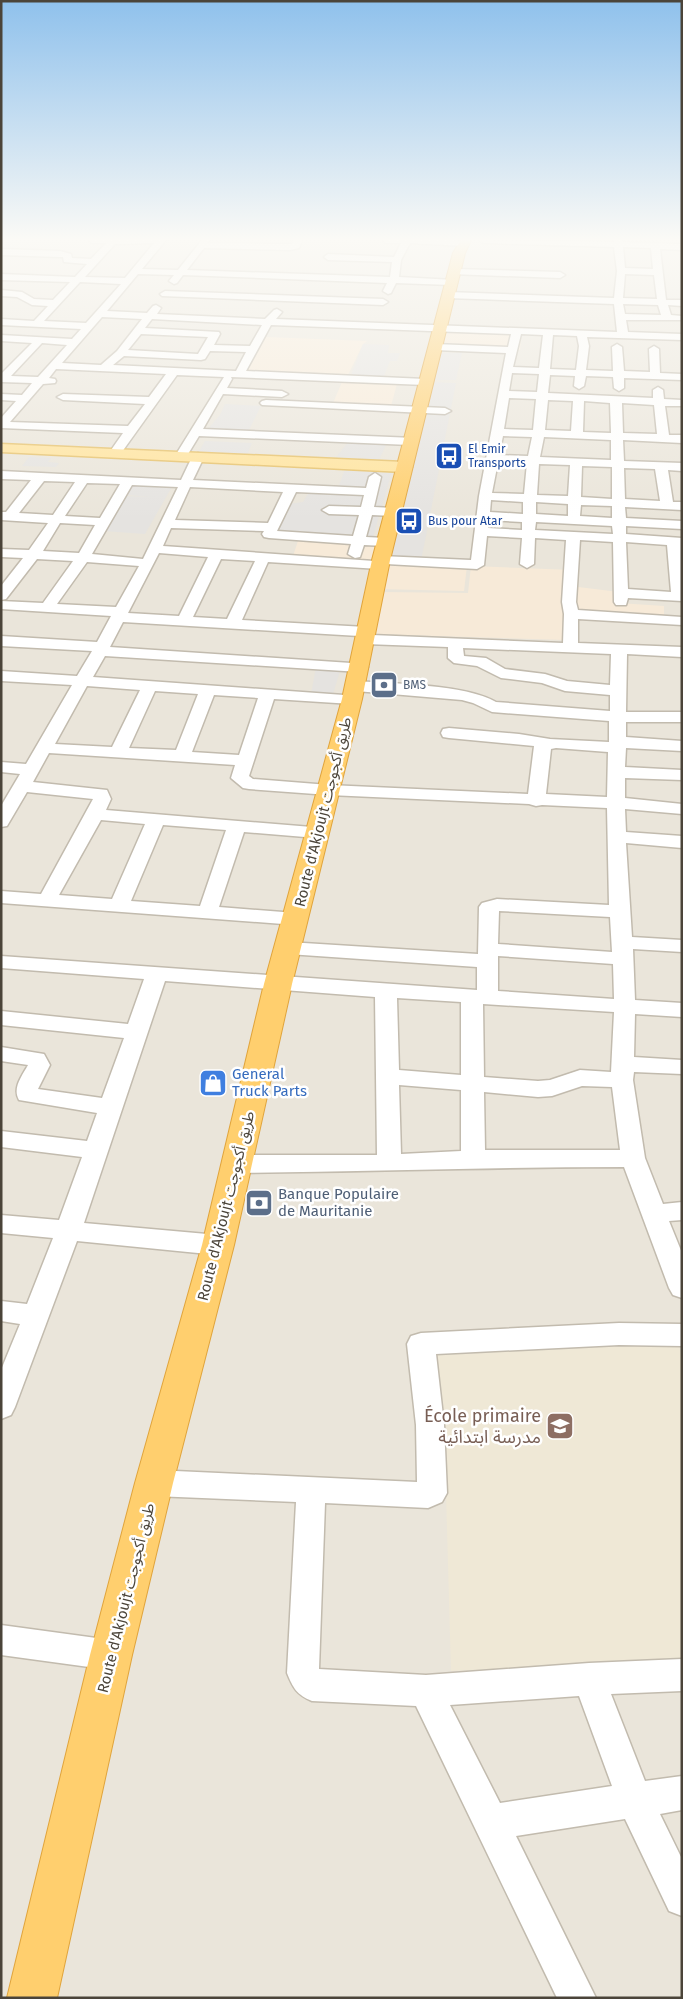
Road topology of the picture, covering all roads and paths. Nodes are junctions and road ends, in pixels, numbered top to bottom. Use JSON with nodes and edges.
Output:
{"nodes":[{"id":1,"x":82,"y":333,"type":"edge"},
{"id":2,"x":137,"y":333,"type":"edge"},
{"id":3,"x":197,"y":333,"type":"edge"},
{"id":4,"x":266,"y":333,"type":"edge"},
{"id":5,"x":370,"y":333,"type":"edge"},
{"id":6,"x":419,"y":333,"type":"edge"},
{"id":7,"x":439,"y":333,"type":"edge"},
{"id":8,"x":524,"y":333,"type":"edge"},
{"id":9,"x":548,"y":333,"type":"edge"},
{"id":10,"x":581,"y":333,"type":"edge"},
{"id":11,"x":587,"y":333,"type":"edge"},
{"id":12,"x":621,"y":335,"type":"junction"},
{"id":13,"x":682,"y":337,"type":"edge"},
{"id":14,"x":1,"y":338,"type":"edge"},
{"id":15,"x":368,"y":338,"type":"dead end"},
{"id":16,"x":438,"y":338,"type":"junction"},
{"id":17,"x":40,"y":340,"type":"junction"},
{"id":18,"x":74,"y":342,"type":"junction"},
{"id":19,"x":204,"y":349,"type":"junction"},
{"id":20,"x":254,"y":349,"type":"junction"},
{"id":21,"x":654,"y":349,"type":"dead end"},
{"id":22,"x":122,"y":354,"type":"junction"},
{"id":23,"x":5,"y":359,"type":"edge"},
{"id":24,"x":20,"y":360,"type":"junction"},
{"id":25,"x":53,"y":366,"type":"junction"},
{"id":26,"x":103,"y":369,"type":"junction"},
{"id":27,"x":174,"y":371,"type":"junction"},
{"id":28,"x":543,"y":371,"type":"junction"},
{"id":29,"x":191,"y":372,"type":"junction"},
{"id":30,"x":580,"y":373,"type":"junction"},
{"id":31,"x":235,"y":374,"type":"junction"},
{"id":32,"x":617,"y":374,"type":"junction"},
{"id":33,"x":655,"y":376,"type":"junction"},
{"id":34,"x":682,"y":377,"type":"edge"},
{"id":35,"x":2,"y":379,"type":"edge"},
{"id":36,"x":41,"y":380,"type":"junction"},
{"id":37,"x":58,"y":381,"type":"dead end"},
{"id":38,"x":505,"y":382,"type":"junction"},
{"id":39,"x":518,"y":383,"type":"dead end"},
{"id":40,"x":335,"y":386,"type":"junction"},
{"id":41,"x":72,"y":387,"type":"dead end"},
{"id":42,"x":542,"y":387,"type":"junction"},
{"id":43,"x":219,"y":388,"type":"junction"},
{"id":44,"x":579,"y":389,"type":"junction"},
{"id":45,"x":619,"y":391,"type":"junction"},
{"id":46,"x":658,"y":393,"type":"junction"},
{"id":47,"x":1,"y":397,"type":"edge"},
{"id":48,"x":25,"y":398,"type":"junction"},
{"id":49,"x":153,"y":401,"type":"junction"},
{"id":50,"x":429,"y":401,"type":"junction"},
{"id":51,"x":266,"y":402,"type":"junction"},
{"id":52,"x":682,"y":403,"type":"edge"},
{"id":53,"x":56,"y":404,"type":"junction"},
{"id":54,"x":306,"y":405,"type":"junction"},
{"id":55,"x":346,"y":406,"type":"junction"},
{"id":56,"x":1,"y":425,"type":"edge"},
{"id":57,"x":37,"y":426,"type":"junction"},
{"id":58,"x":132,"y":430,"type":"junction"},
{"id":59,"x":196,"y":432,"type":"junction"},
{"id":60,"x":498,"y":432,"type":"junction"},
{"id":61,"x":539,"y":433,"type":"junction"},
{"id":62,"x":577,"y":435,"type":"junction"},
{"id":63,"x":292,"y":436,"type":"junction"},
{"id":64,"x":618,"y":436,"type":"junction"},
{"id":65,"x":336,"y":438,"type":"junction"},
{"id":66,"x":663,"y":438,"type":"junction"},
{"id":67,"x":682,"y":439,"type":"edge"},
{"id":68,"x":2,"y":449,"type":"edge"},
{"id":69,"x":493,"y":452,"type":"junction"},
{"id":70,"x":115,"y":453,"type":"junction"},
{"id":71,"x":407,"y":454,"type":"junction"},
{"id":72,"x":535,"y":454,"type":"junction"},
{"id":73,"x":181,"y":456,"type":"junction"},
{"id":74,"x":621,"y":456,"type":"junction"},
{"id":75,"x":198,"y":457,"type":"junction"},
{"id":76,"x":576,"y":462,"type":"junction"},
{"id":77,"x":661,"y":466,"type":"junction"},
{"id":78,"x":682,"y":467,"type":"edge"},
{"id":79,"x":1,"y":475,"type":"edge"},
{"id":80,"x":40,"y":477,"type":"junction"},
{"id":81,"x":375,"y":477,"type":"dead end"},
{"id":82,"x":83,"y":479,"type":"junction"},
{"id":83,"x":128,"y":481,"type":"junction"},
{"id":84,"x":184,"y":484,"type":"junction"},
{"id":85,"x":291,"y":489,"type":"junction"},
{"id":86,"x":485,"y":496,"type":"junction"},
{"id":87,"x":530,"y":498,"type":"junction"},
{"id":88,"x":574,"y":501,"type":"junction"},
{"id":89,"x":619,"y":503,"type":"junction"},
{"id":90,"x":377,"y":505,"type":"junction"},
{"id":91,"x":667,"y":505,"type":"junction"},
{"id":92,"x":682,"y":506,"type":"edge"},
{"id":93,"x":329,"y":510,"type":"dead end"},
{"id":94,"x":5,"y":516,"type":"edge"},
{"id":95,"x":483,"y":516,"type":"junction"},
{"id":96,"x":58,"y":518,"type":"junction"},
{"id":97,"x":529,"y":518,"type":"junction"},
{"id":98,"x":574,"y":520,"type":"junction"},
{"id":99,"x":104,"y":522,"type":"junction"},
{"id":100,"x":620,"y":522,"type":"junction"},
{"id":101,"x":166,"y":524,"type":"junction"},
{"id":102,"x":682,"y":525,"type":"edge"},
{"id":103,"x":271,"y":527,"type":"junction"},
{"id":104,"x":481,"y":532,"type":"junction"},
{"id":105,"x":529,"y":534,"type":"junction"},
{"id":106,"x":573,"y":536,"type":"junction"},
{"id":107,"x":297,"y":537,"type":"junction"},
{"id":108,"x":620,"y":538,"type":"junction"},
{"id":109,"x":677,"y":542,"type":"edge"},
{"id":110,"x":155,"y":549,"type":"junction"},
{"id":111,"x":1,"y":553,"type":"edge"},
{"id":112,"x":217,"y":553,"type":"junction"},
{"id":113,"x":371,"y":554,"type":"junction"},
{"id":114,"x":33,"y":555,"type":"junction"},
{"id":115,"x":83,"y":557,"type":"junction"},
{"id":116,"x":263,"y":558,"type":"junction"},
{"id":117,"x":289,"y":560,"type":"junction"},
{"id":118,"x":146,"y":563,"type":"junction"},
{"id":119,"x":527,"y":564,"type":"dead end"},
{"id":120,"x":1,"y":596,"type":"edge"},
{"id":121,"x":680,"y":597,"type":"edge"},
{"id":122,"x":1,"y":605,"type":"edge"},
{"id":123,"x":47,"y":608,"type":"junction"},
{"id":124,"x":571,"y":614,"type":"junction"},
{"id":125,"x":119,"y":615,"type":"junction"},
{"id":126,"x":184,"y":621,"type":"junction"},
{"id":127,"x":682,"y":621,"type":"edge"},
{"id":128,"x":233,"y":624,"type":"junction"},
{"id":129,"x":1,"y":641,"type":"edge"},
{"id":130,"x":455,"y":642,"type":"junction"},
{"id":131,"x":570,"y":647,"type":"junction"},
{"id":132,"x":101,"y":649,"type":"junction"},
{"id":133,"x":619,"y":649,"type":"junction"},
{"id":134,"x":682,"y":652,"type":"edge"},
{"id":135,"x":360,"y":664,"type":"junction"},
{"id":136,"x":2,"y":678,"type":"edge"},
{"id":137,"x":82,"y":681,"type":"junction"},
{"id":138,"x":149,"y":687,"type":"junction"},
{"id":139,"x":208,"y":690,"type":"junction"},
{"id":140,"x":619,"y":691,"type":"junction"},
{"id":141,"x":268,"y":693,"type":"junction"},
{"id":142,"x":619,"y":716,"type":"junction"},
{"id":143,"x":682,"y":717,"type":"edge"},
{"id":144,"x":449,"y":734,"type":"dead end"},
{"id":145,"x":546,"y":744,"type":"junction"},
{"id":146,"x":618,"y":745,"type":"junction"},
{"id":147,"x":682,"y":746,"type":"edge"},
{"id":148,"x":44,"y":748,"type":"junction"},
{"id":149,"x":119,"y":751,"type":"junction"},
{"id":150,"x":182,"y":756,"type":"junction"},
{"id":151,"x":245,"y":761,"type":"junction"},
{"id":152,"x":1,"y":767,"type":"edge"},
{"id":153,"x":32,"y":770,"type":"junction"},
{"id":154,"x":617,"y":772,"type":"junction"},
{"id":155,"x":682,"y":775,"type":"edge"},
{"id":156,"x":22,"y":786,"type":"junction"},
{"id":157,"x":329,"y":790,"type":"junction"},
{"id":158,"x":536,"y":800,"type":"junction"},
{"id":159,"x":616,"y":803,"type":"junction"},
{"id":160,"x":682,"y":809,"type":"edge"},
{"id":161,"x":4,"y":813,"type":"edge"},
{"id":162,"x":95,"y":813,"type":"junction"},
{"id":163,"x":156,"y":819,"type":"junction"},
{"id":164,"x":237,"y":826,"type":"junction"},
{"id":165,"x":317,"y":832,"type":"junction"},
{"id":166,"x":618,"y":837,"type":"junction"},
{"id":167,"x":682,"y":842,"type":"edge"},
{"id":168,"x":1,"y":897,"type":"edge"},
{"id":169,"x":48,"y":900,"type":"junction"},
{"id":170,"x":119,"y":906,"type":"junction"},
{"id":171,"x":619,"y":912,"type":"junction"},
{"id":172,"x":207,"y":913,"type":"junction"},
{"id":173,"x":296,"y":919,"type":"junction"},
{"id":174,"x":682,"y":946,"type":"edge"},
{"id":175,"x":288,"y":948,"type":"junction"},
{"id":176,"x":623,"y":951,"type":"junction"},
{"id":177,"x":488,"y":955,"type":"junction"},
{"id":178,"x":1,"y":962,"type":"edge"},
{"id":179,"x":156,"y":975,"type":"junction"},
{"id":180,"x":278,"y":984,"type":"junction"},
{"id":181,"x":386,"y":991,"type":"junction"},
{"id":182,"x":480,"y":997,"type":"junction"},
{"id":183,"x":625,"y":1006,"type":"junction"},
{"id":184,"x":682,"y":1010,"type":"edge"},
{"id":185,"x":1,"y":1018,"type":"edge"},
{"id":186,"x":137,"y":1032,"type":"junction"},
{"id":187,"x":1,"y":1054,"type":"edge"},
{"id":188,"x":682,"y":1067,"type":"edge"},
{"id":189,"x":623,"y":1072,"type":"junction"},
{"id":190,"x":389,"y":1077,"type":"junction"},
{"id":191,"x":472,"y":1085,"type":"junction"},
{"id":192,"x":111,"y":1107,"type":"junction"},
{"id":193,"x":1,"y":1139,"type":"edge"},
{"id":194,"x":95,"y":1150,"type":"junction"},
{"id":195,"x":633,"y":1158,"type":"junction"},
{"id":196,"x":473,"y":1159,"type":"junction"},
{"id":197,"x":389,"y":1163,"type":"junction"},
{"id":198,"x":238,"y":1164,"type":"junction"},
{"id":199,"x":682,"y":1211,"type":"edge"},
{"id":200,"x":653,"y":1214,"type":"junction"},
{"id":201,"x":1,"y":1224,"type":"edge"},
{"id":202,"x":69,"y":1229,"type":"junction"},
{"id":203,"x":218,"y":1245,"type":"junction"},
{"id":204,"x":682,"y":1288,"type":"edge"},
{"id":205,"x":1,"y":1311,"type":"edge"},
{"id":206,"x":36,"y":1315,"type":"junction"},
{"id":207,"x":682,"y":1335,"type":"edge"},
{"id":208,"x":1,"y":1406,"type":"edge"},
{"id":209,"x":154,"y":1483,"type":"junction"},
{"id":210,"x":310,"y":1490,"type":"junction"},
{"id":211,"x":1,"y":1640,"type":"edge"},
{"id":212,"x":111,"y":1654,"type":"junction"},
{"id":213,"x":682,"y":1675,"type":"edge"},
{"id":214,"x":589,"y":1679,"type":"junction"},
{"id":215,"x":426,"y":1691,"type":"junction"},
{"id":216,"x":682,"y":1793,"type":"edge"},
{"id":217,"x":635,"y":1801,"type":"junction"},
{"id":218,"x":491,"y":1822,"type":"junction"},
{"id":219,"x":682,"y":1898,"type":"edge"},
{"id":220,"x":32,"y":1998,"type":"edge"},
{"id":221,"x":576,"y":1998,"type":"edge"}],
"edges":[{"from":1,"to":18,"type":"street"},
{"from":2,"to":22,"type":"street"},
{"from":3,"to":19,"type":"street"},
{"from":4,"to":20,"type":"street"},
{"from":5,"to":15,"type":"street"},
{"from":6,"to":16,"type":"street"},
{"from":7,"to":16,"type":"highway","name":"Route d'Akjoujt طريق أكجوجت"},
{"from":8,"to":16,"type":"street"},
{"from":9,"to":28,"type":"street"},
{"from":10,"to":30,"type":"street"},
{"from":11,"to":12,"type":"street"},
{"from":12,"to":13,"type":"street"},
{"from":12,"to":32,"type":"street"},
{"from":14,"to":17,"type":"street"},
{"from":16,"to":38,"type":"street"},
{"from":16,"to":50,"type":"highway","name":"Route d'Akjoujt طريق أكجوجت"},
{"from":17,"to":18,"type":"street"},
{"from":17,"to":24,"type":"street"},
{"from":18,"to":25,"type":"street"},
{"from":19,"to":20,"type":"street"},
{"from":19,"to":22,"type":"street"},
{"from":19,"to":29,"type":"street"},
{"from":20,"to":31,"type":"street"},
{"from":21,"to":33,"type":"street"},
{"from":22,"to":26,"type":"street"},
{"from":23,"to":24,"type":"street"},
{"from":24,"to":35,"type":"street"},
{"from":25,"to":26,"type":"street"},
{"from":25,"to":36,"type":"street"},
{"from":26,"to":27,"type":"street"},
{"from":27,"to":29,"type":"street"},
{"from":27,"to":49,"type":"street"},
{"from":28,"to":30,"type":"street"},
{"from":28,"to":38,"type":"street"},
{"from":28,"to":42,"type":"street"},
{"from":29,"to":31,"type":"street"},
{"from":30,"to":32,"type":"street"},
{"from":30,"to":44,"type":"street"},
{"from":31,"to":40,"type":"street"},
{"from":31,"to":43,"type":"street"},
{"from":32,"to":33,"type":"street"},
{"from":32,"to":45,"type":"street"},
{"from":33,"to":34,"type":"street"},
{"from":35,"to":36,"type":"street"},
{"from":36,"to":37,"type":"street"},
{"from":36,"to":48,"type":"street"},
{"from":38,"to":39,"type":"street"},
{"from":38,"to":42,"type":"street"},
{"from":38,"to":60,"type":"street"},
{"from":40,"to":50,"type":"street"},
{"from":40,"to":51,"type":"street"},
{"from":41,"to":53,"type":"street"},
{"from":42,"to":44,"type":"street"},
{"from":42,"to":61,"type":"street"},
{"from":43,"to":51,"type":"street"},
{"from":43,"to":59,"type":"street"},
{"from":44,"to":45,"type":"street"},
{"from":44,"to":62,"type":"street"},
{"from":45,"to":46,"type":"street"},
{"from":45,"to":64,"type":"street"},
{"from":46,"to":52,"type":"street"},
{"from":46,"to":66,"type":"street"},
{"from":47,"to":48,"type":"street"},
{"from":48,"to":56,"type":"street"},
{"from":49,"to":53,"type":"street"},
{"from":49,"to":58,"type":"street"},
{"from":50,"to":55,"type":"street"},
{"from":50,"to":71,"type":"highway","name":"Route d'Akjoujt طريق أكجوجت"},
{"from":51,"to":54,"type":"street"},
{"from":53,"to":57,"type":"street"},
{"from":54,"to":55,"type":"street"},
{"from":54,"to":63,"type":"street"},
{"from":55,"to":65,"type":"street"},
{"from":56,"to":57,"type":"street"},
{"from":57,"to":58,"type":"street"},
{"from":58,"to":70,"type":"street"},
{"from":59,"to":63,"type":"street"},
{"from":59,"to":73,"type":"street"},
{"from":60,"to":61,"type":"street"},
{"from":60,"to":69,"type":"street"},
{"from":61,"to":62,"type":"street"},
{"from":61,"to":72,"type":"street"},
{"from":62,"to":64,"type":"street"},
{"from":63,"to":65,"type":"street"},
{"from":64,"to":66,"type":"street"},
{"from":64,"to":74,"type":"street"},
{"from":65,"to":71,"type":"street"},
{"from":66,"to":67,"type":"street"},
{"from":68,"to":70,"type":"main road"},
{"from":69,"to":72,"type":"street"},
{"from":69,"to":86,"type":"street"},
{"from":70,"to":73,"type":"main road"},
{"from":71,"to":75,"type":"main road"},
{"from":71,"to":90,"type":"highway","name":"Route d'Akjoujt طريق أكجوجت"},
{"from":72,"to":74,"type":"street"},
{"from":72,"to":76,"type":"street"},
{"from":72,"to":87,"type":"street"},
{"from":73,"to":75,"type":"main road"},
{"from":74,"to":76,"type":"street"},
{"from":74,"to":77,"type":"street"},
{"from":74,"to":89,"type":"street"},
{"from":75,"to":84,"type":"street"},
{"from":76,"to":88,"type":"street"},
{"from":77,"to":78,"type":"street"},
{"from":77,"to":91,"type":"street"},
{"from":79,"to":80,"type":"street"},
{"from":80,"to":82,"type":"street"},
{"from":80,"to":94,"type":"street"},
{"from":81,"to":90,"type":"street"},
{"from":82,"to":83,"type":"street"},
{"from":82,"to":96,"type":"street"},
{"from":83,"to":84,"type":"street"},
{"from":83,"to":99,"type":"street"},
{"from":84,"to":85,"type":"street"},
{"from":84,"to":101,"type":"street"},
{"from":85,"to":90,"type":"street"},
{"from":85,"to":103,"type":"street"},
{"from":86,"to":87,"type":"street"},
{"from":86,"to":95,"type":"street"},
{"from":87,"to":88,"type":"street"},
{"from":87,"to":97,"type":"street"},
{"from":88,"to":89,"type":"street"},
{"from":88,"to":98,"type":"street"},
{"from":89,"to":91,"type":"street"},
{"from":89,"to":100,"type":"street"},
{"from":90,"to":93,"type":"street"},
{"from":90,"to":113,"type":"highway","name":"Route d'Akjoujt طريق أكجوجت"},
{"from":91,"to":92,"type":"street"},
{"from":94,"to":96,"type":"street"},
{"from":95,"to":97,"type":"street"},
{"from":95,"to":104,"type":"street"},
{"from":96,"to":99,"type":"street"},
{"from":96,"to":114,"type":"street"},
{"from":97,"to":98,"type":"street"},
{"from":97,"to":105,"type":"street"},
{"from":98,"to":100,"type":"street"},
{"from":99,"to":115,"type":"street"},
{"from":100,"to":102,"type":"street"},
{"from":100,"to":108,"type":"street"},
{"from":101,"to":103,"type":"street"},
{"from":101,"to":110,"type":"street"},
{"from":103,"to":107,"type":"street"},
{"from":104,"to":105,"type":"street"},
{"from":104,"to":113,"type":"street"},
{"from":105,"to":106,"type":"street"},
{"from":105,"to":119,"type":"street"},
{"from":106,"to":108,"type":"street"},
{"from":106,"to":124,"type":"street"},
{"from":107,"to":113,"type":"street"},
{"from":107,"to":117,"type":"street"},
{"from":108,"to":109,"type":"street"},
{"from":108,"to":121,"type":"street"},
{"from":109,"to":121,"type":"street"},
{"from":110,"to":112,"type":"street"},
{"from":110,"to":118,"type":"street"},
{"from":111,"to":114,"type":"street"},
{"from":112,"to":116,"type":"street"},
{"from":112,"to":126,"type":"street"},
{"from":113,"to":117,"type":"street"},
{"from":113,"to":135,"type":"highway","name":"Route d'Akjoujt طريق أكجوجت"},
{"from":114,"to":115,"type":"street"},
{"from":114,"to":120,"type":"street"},
{"from":115,"to":118,"type":"street"},
{"from":115,"to":123,"type":"street"},
{"from":116,"to":117,"type":"street"},
{"from":116,"to":128,"type":"street"},
{"from":118,"to":125,"type":"street"},
{"from":122,"to":123,"type":"street"},
{"from":123,"to":125,"type":"street"},
{"from":124,"to":127,"type":"street"},
{"from":124,"to":131,"type":"street"},
{"from":125,"to":126,"type":"street"},
{"from":125,"to":132,"type":"street"},
{"from":126,"to":128,"type":"street"},
{"from":128,"to":135,"type":"street"},
{"from":129,"to":132,"type":"street"},
{"from":130,"to":131,"type":"street"},
{"from":130,"to":135,"type":"street"},
{"from":130,"to":140,"type":"street"},
{"from":131,"to":133,"type":"street"},
{"from":132,"to":135,"type":"street"},
{"from":132,"to":137,"type":"street"},
{"from":133,"to":134,"type":"street"},
{"from":133,"to":140,"type":"street"},
{"from":135,"to":141,"type":"street"},
{"from":135,"to":142,"type":"street"},
{"from":135,"to":157,"type":"highway","name":"Route d'Akjoujt طريق أكجوجت"},
{"from":136,"to":137,"type":"street"},
{"from":137,"to":138,"type":"street"},
{"from":137,"to":148,"type":"street"},
{"from":138,"to":139,"type":"street"},
{"from":138,"to":149,"type":"street"},
{"from":139,"to":141,"type":"street"},
{"from":139,"to":150,"type":"street"},
{"from":140,"to":142,"type":"street"},
{"from":141,"to":151,"type":"street"},
{"from":142,"to":143,"type":"street"},
{"from":142,"to":146,"type":"street"},
{"from":144,"to":145,"type":"street"},
{"from":145,"to":146,"type":"street"},
{"from":145,"to":158,"type":"street"},
{"from":146,"to":147,"type":"street"},
{"from":146,"to":154,"type":"street"},
{"from":148,"to":149,"type":"street"},
{"from":148,"to":153,"type":"street"},
{"from":149,"to":150,"type":"street"},
{"from":150,"to":151,"type":"street"},
{"from":151,"to":157,"type":"street"},
{"from":152,"to":153,"type":"street"},
{"from":153,"to":156,"type":"street"},
{"from":154,"to":155,"type":"street"},
{"from":154,"to":159,"type":"street"},
{"from":156,"to":161,"type":"street"},
{"from":156,"to":162,"type":"street"},
{"from":157,"to":158,"type":"street"},
{"from":157,"to":165,"type":"highway","name":"Route d'Akjoujt طريق أكجوجت"},
{"from":158,"to":159,"type":"street"},
{"from":159,"to":160,"type":"street"},
{"from":159,"to":166,"type":"street"},
{"from":162,"to":163,"type":"street"},
{"from":162,"to":169,"type":"street"},
{"from":163,"to":164,"type":"street"},
{"from":163,"to":170,"type":"street"},
{"from":164,"to":165,"type":"street"},
{"from":164,"to":172,"type":"street"},
{"from":165,"to":173,"type":"highway","name":"Route d'Akjoujt طريق أكجوجت"},
{"from":166,"to":167,"type":"street"},
{"from":166,"to":171,"type":"street"},
{"from":168,"to":169,"type":"street"},
{"from":169,"to":170,"type":"street"},
{"from":170,"to":172,"type":"street"},
{"from":171,"to":176,"type":"street"},
{"from":171,"to":177,"type":"street"},
{"from":172,"to":173,"type":"street"},
{"from":173,"to":175,"type":"highway","name":"Route d'Akjoujt طريق أكجوجت"},
{"from":174,"to":176,"type":"street"},
{"from":175,"to":177,"type":"street"},
{"from":175,"to":180,"type":"highway","name":"Route d'Akjoujt طريق أكجوجت"},
{"from":176,"to":177,"type":"street"},
{"from":176,"to":183,"type":"street"},
{"from":177,"to":182,"type":"street"},
{"from":178,"to":179,"type":"street"},
{"from":179,"to":180,"type":"street"},
{"from":179,"to":186,"type":"street"},
{"from":180,"to":181,"type":"street"},
{"from":180,"to":198,"type":"highway","name":"Route d'Akjoujt طريق أكجوجت"},
{"from":181,"to":182,"type":"street"},
{"from":181,"to":190,"type":"street"},
{"from":182,"to":183,"type":"street"},
{"from":182,"to":191,"type":"street"},
{"from":183,"to":184,"type":"street"},
{"from":183,"to":189,"type":"street"},
{"from":185,"to":186,"type":"street"},
{"from":186,"to":192,"type":"street"},
{"from":187,"to":192,"type":"street"},
{"from":188,"to":189,"type":"street"},
{"from":189,"to":191,"type":"street"},
{"from":189,"to":195,"type":"street"},
{"from":190,"to":191,"type":"street"},
{"from":190,"to":197,"type":"street"},
{"from":191,"to":196,"type":"street"},
{"from":192,"to":194,"type":"street"},
{"from":193,"to":194,"type":"street"},
{"from":194,"to":202,"type":"street"},
{"from":195,"to":196,"type":"street"},
{"from":195,"to":200,"type":"street"},
{"from":196,"to":197,"type":"street"},
{"from":197,"to":198,"type":"street"},
{"from":198,"to":203,"type":"highway","name":"Route d'Akjoujt طريق أكجوجت"},
{"from":199,"to":200,"type":"street"},
{"from":200,"to":204,"type":"street"},
{"from":201,"to":202,"type":"street"},
{"from":202,"to":203,"type":"street"},
{"from":202,"to":206,"type":"street"},
{"from":203,"to":209,"type":"highway","name":"Route d'Akjoujt طريق أكجوجت"},
{"from":205,"to":206,"type":"street"},
{"from":206,"to":208,"type":"street"},
{"from":207,"to":210,"type":"street"},
{"from":209,"to":210,"type":"street"},
{"from":209,"to":212,"type":"highway","name":"Route d'Akjoujt طريق أكجوجت"},
{"from":210,"to":215,"type":"street"},
{"from":211,"to":212,"type":"street"},
{"from":212,"to":220,"type":"highway","name":"Route d'Akjoujt طريق أكجوجت"},
{"from":213,"to":214,"type":"street"},
{"from":214,"to":215,"type":"street"},
{"from":214,"to":217,"type":"street"},
{"from":215,"to":218,"type":"street"},
{"from":216,"to":217,"type":"street"},
{"from":217,"to":218,"type":"street"},
{"from":217,"to":219,"type":"street"},
{"from":218,"to":221,"type":"street"}]}
